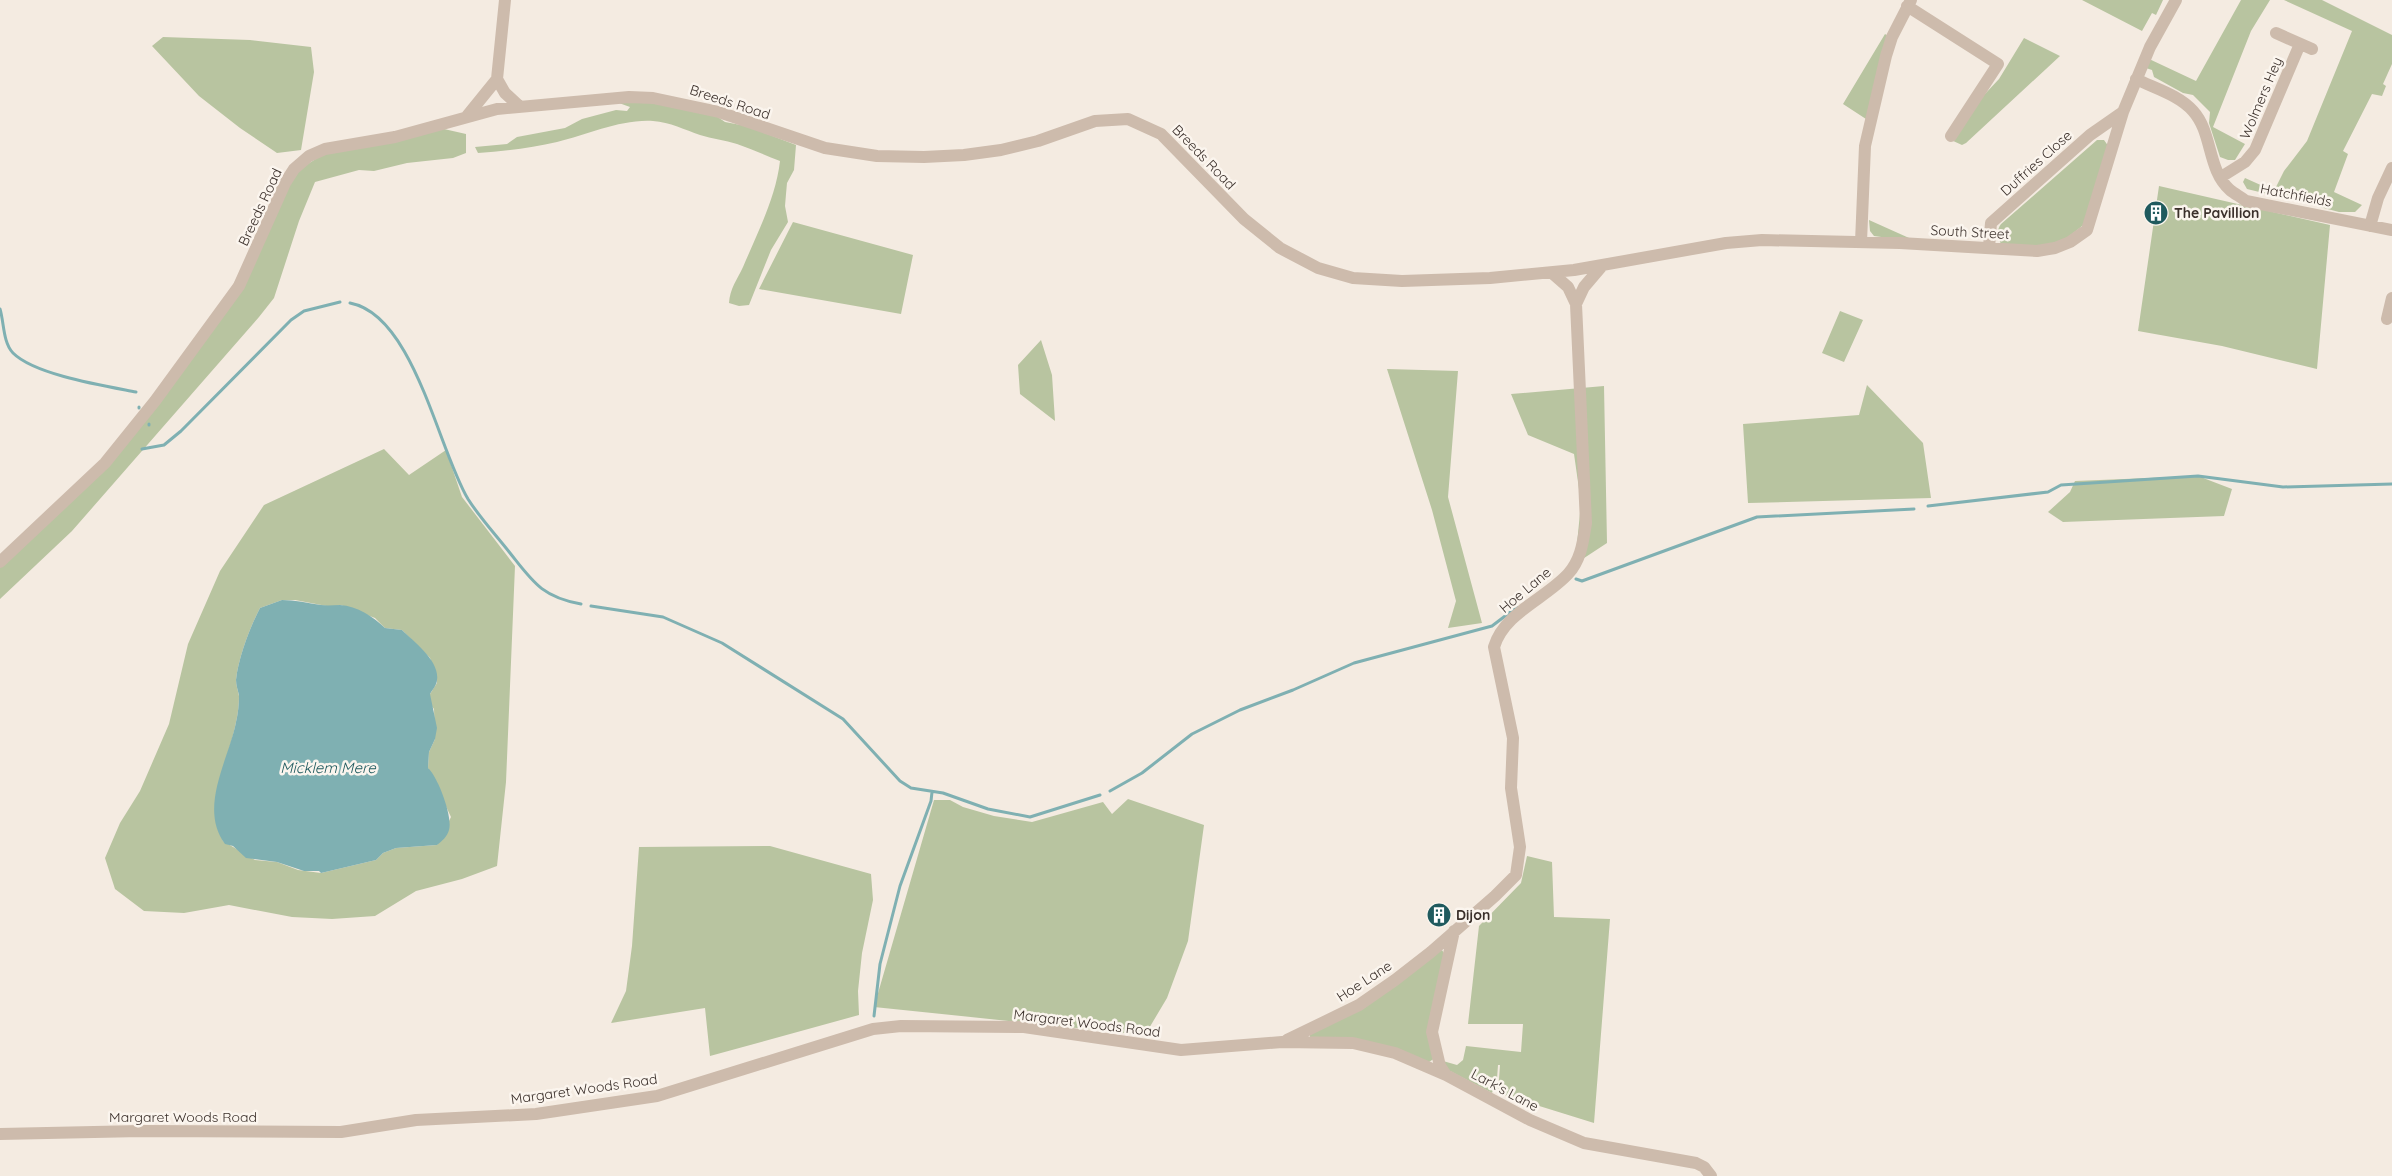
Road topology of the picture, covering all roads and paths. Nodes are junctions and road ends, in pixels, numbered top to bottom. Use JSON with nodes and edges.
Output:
{"nodes":[{"id":1,"x":505,"y":0,"type":"edge"},
{"id":2,"x":2176,"y":0,"type":"edge"},
{"id":3,"x":1909,"y":3,"type":"edge"},
{"id":4,"x":2276,"y":33,"type":"dead end"},
{"id":5,"x":497,"y":79,"type":"junction"},
{"id":6,"x":2136,"y":79,"type":"junction"},
{"id":7,"x":519,"y":106,"type":"junction"},
{"id":8,"x":2122,"y":112,"type":"junction"},
{"id":9,"x":467,"y":116,"type":"junction"},
{"id":10,"x":1951,"y":136,"type":"dead end"},
{"id":11,"x":2392,"y":168,"type":"edge"},
{"id":12,"x":2221,"y":178,"type":"junction"},
{"id":13,"x":2370,"y":226,"type":"junction"},
{"id":14,"x":2392,"y":230,"type":"edge"},
{"id":15,"x":1861,"y":242,"type":"junction"},
{"id":16,"x":1989,"y":248,"type":"junction"},
{"id":17,"x":1602,"y":267,"type":"junction"},
{"id":18,"x":1552,"y":273,"type":"junction"},
{"id":19,"x":2392,"y":298,"type":"edge"},
{"id":20,"x":1576,"y":304,"type":"junction"},
{"id":21,"x":2387,"y":319,"type":"dead end"},
{"id":22,"x":0,"y":562,"type":"edge"},
{"id":23,"x":1454,"y":931,"type":"junction"},
{"id":24,"x":1282,"y":1042,"type":"junction"},
{"id":25,"x":1446,"y":1075,"type":"junction"},
{"id":26,"x":0,"y":1134,"type":"edge"},
{"id":27,"x":1711,"y":1176,"type":"edge"}],
"edges":[{"from":1,"to":5,"type":"street"},
{"from":2,"to":6,"type":"street","name":"South Street"},
{"from":3,"to":10,"type":"street"},
{"from":3,"to":15,"type":"street"},
{"from":4,"to":12,"type":"street","name":"Wolmers Hey"},
{"from":5,"to":7,"type":"street"},
{"from":5,"to":9,"type":"street"},
{"from":6,"to":8,"type":"street","name":"South Street"},
{"from":6,"to":12,"type":"street","name":"Hatchfields"},
{"from":7,"to":9,"type":"street","name":"Breeds Road"},
{"from":7,"to":18,"type":"street","name":"Breeds Road"},
{"from":8,"to":16,"type":"street","name":"Duffries Close"},
{"from":8,"to":16,"type":"street","name":"South Street"},
{"from":9,"to":22,"type":"street","name":"Breeds Road"},
{"from":11,"to":13,"type":"street"},
{"from":12,"to":13,"type":"street","name":"Hatchfields"},
{"from":13,"to":14,"type":"street","name":"Hatchfields"},
{"from":15,"to":16,"type":"street","name":"South Street"},
{"from":15,"to":17,"type":"street","name":"South Street"},
{"from":17,"to":18,"type":"street","name":"Breeds Road"},
{"from":17,"to":20,"type":"street"},
{"from":18,"to":20,"type":"street","name":"Hoe Lane"},
{"from":19,"to":21,"type":"street"},
{"from":20,"to":23,"type":"street","name":"Hoe Lane"},
{"from":23,"to":24,"type":"street","name":"Hoe Lane"},
{"from":23,"to":25,"type":"street"},
{"from":24,"to":25,"type":"street","name":"Lark's Lane"},
{"from":24,"to":26,"type":"street","name":"Margaret Woods Road"},
{"from":25,"to":27,"type":"street","name":"Lark's Lane"}]}
